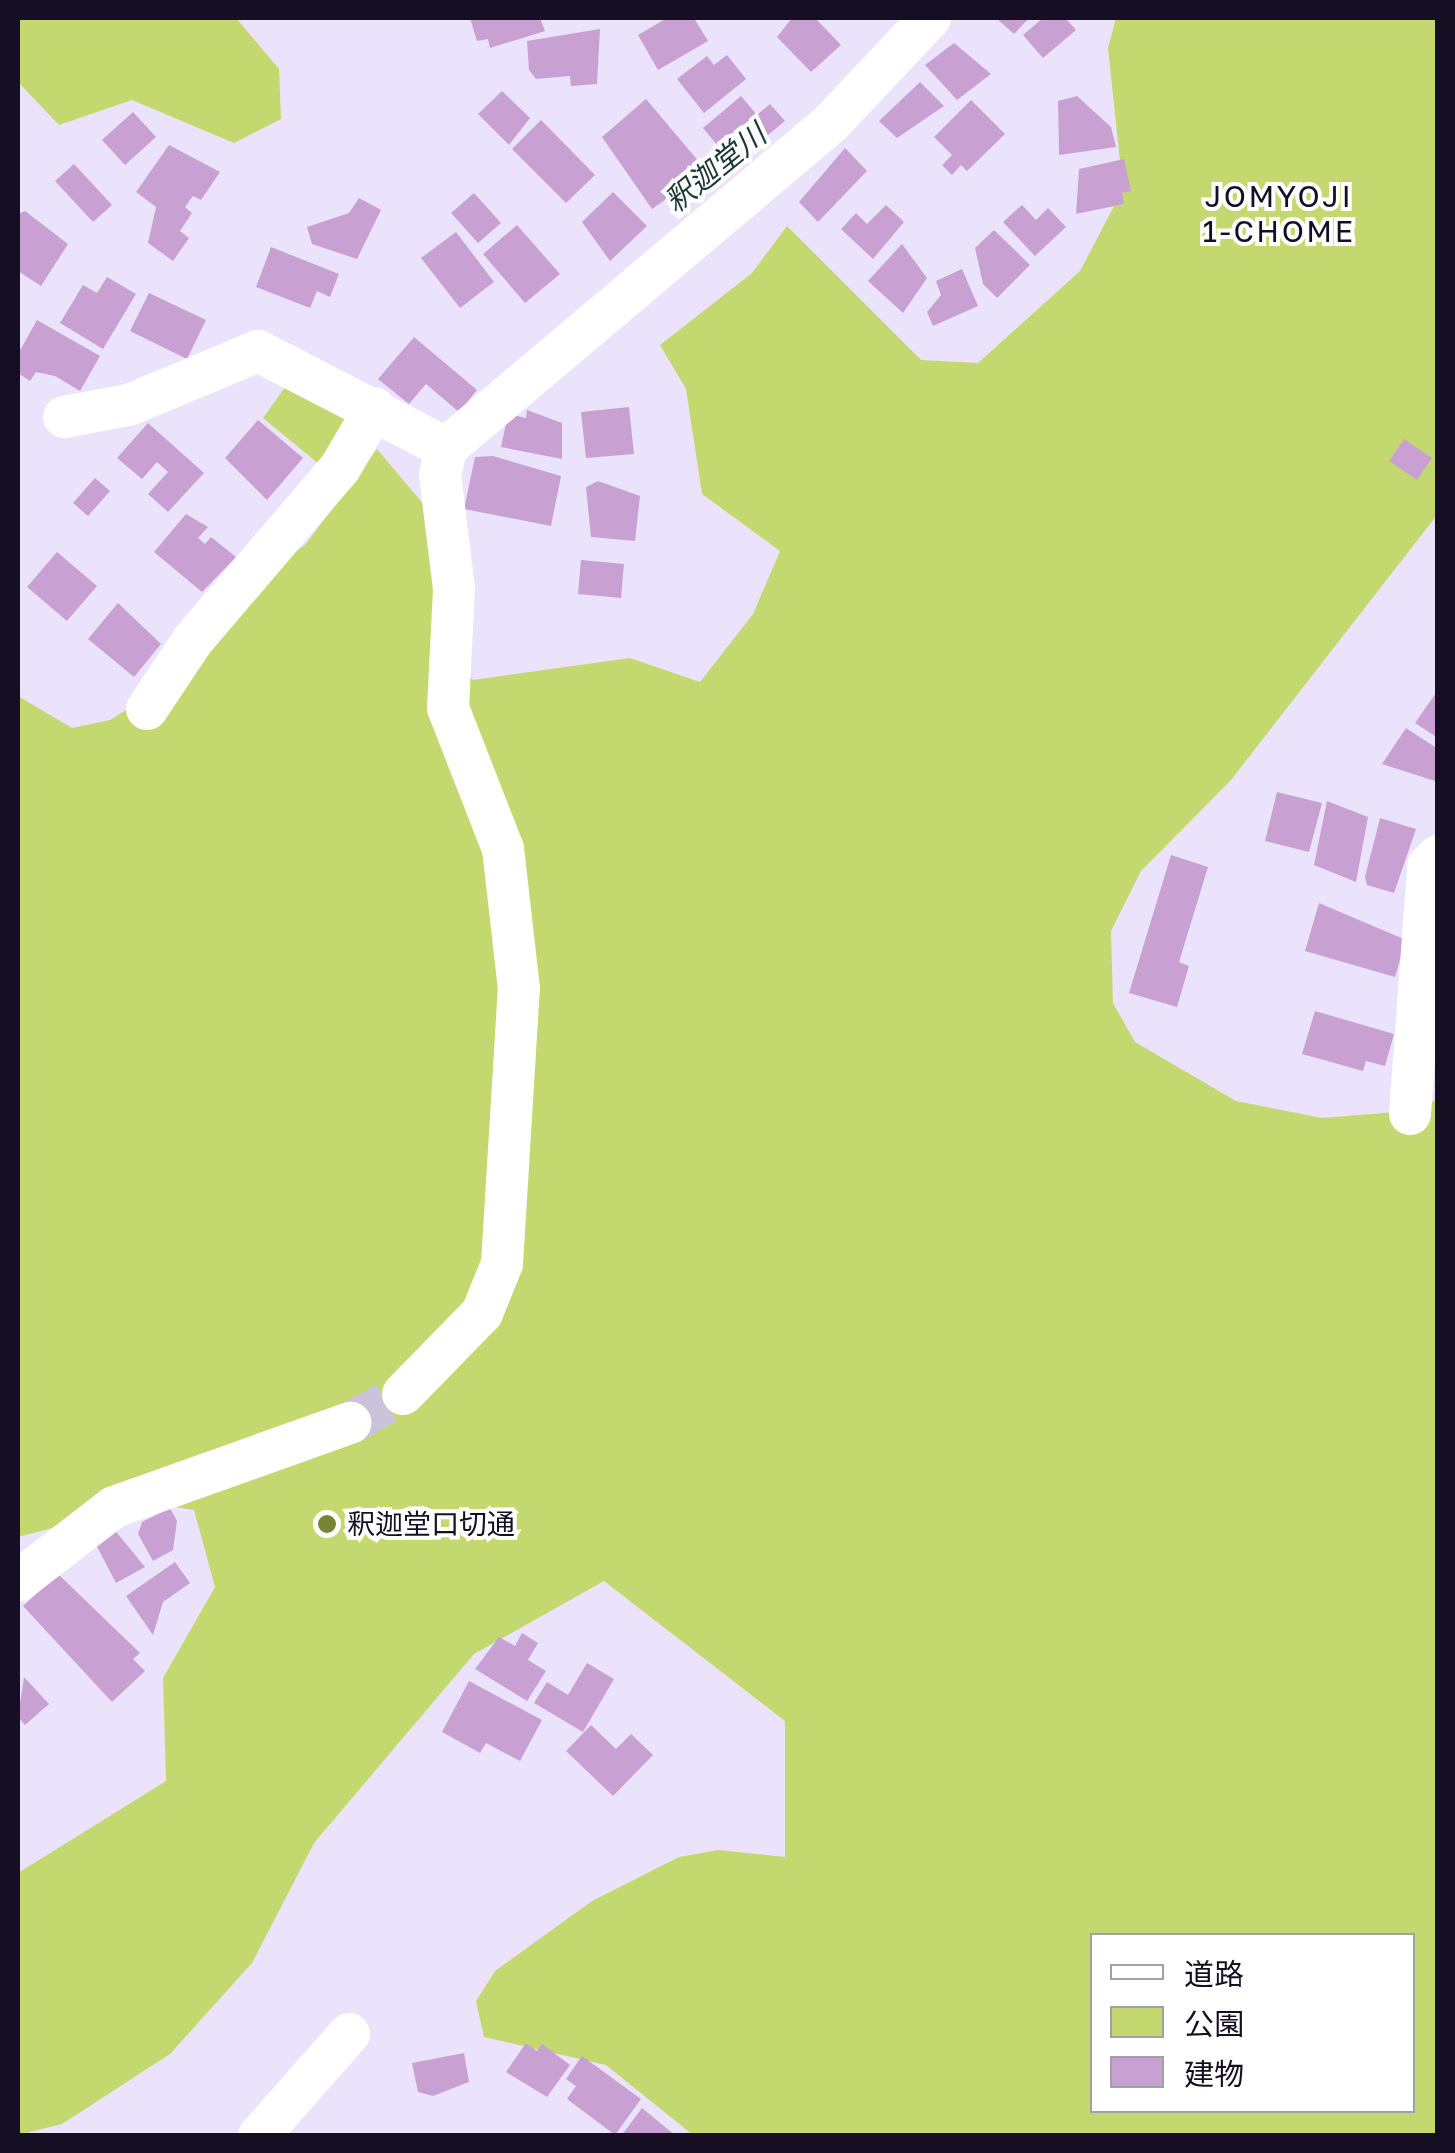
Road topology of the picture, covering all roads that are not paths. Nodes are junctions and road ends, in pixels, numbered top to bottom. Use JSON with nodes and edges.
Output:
{"nodes":[{"id":1,"x":930,"y":18,"type":"edge"},
{"id":2,"x":375,"y":408,"type":"junction"},
{"id":3,"x":64,"y":416,"type":"dead end"},
{"id":4,"x":446,"y":448,"type":"junction"},
{"id":5,"x":147,"y":708,"type":"dead end"},
{"id":6,"x":1438,"y":856,"type":"edge"},
{"id":7,"x":1410,"y":1114,"type":"dead end"},
{"id":8,"x":403,"y":1394,"type":"tunnel mouth"},
{"id":9,"x":350,"y":1423,"type":"tunnel mouth"},
{"id":10,"x":18,"y":1581,"type":"edge"},
{"id":11,"x":350,"y":2034,"type":"dead end"},
{"id":12,"x":260,"y":2136,"type":"edge"}],
"edges":[{"from":1,"to":4,"type":"street"},
{"from":2,"to":3,"type":"street"},
{"from":2,"to":4,"type":"street"},
{"from":2,"to":5,"type":"street"},
{"from":4,"to":8,"type":"street"},
{"from":6,"to":7,"type":"street"},
{"from":9,"to":10,"type":"street"},
{"from":11,"to":12,"type":"street"}]}
